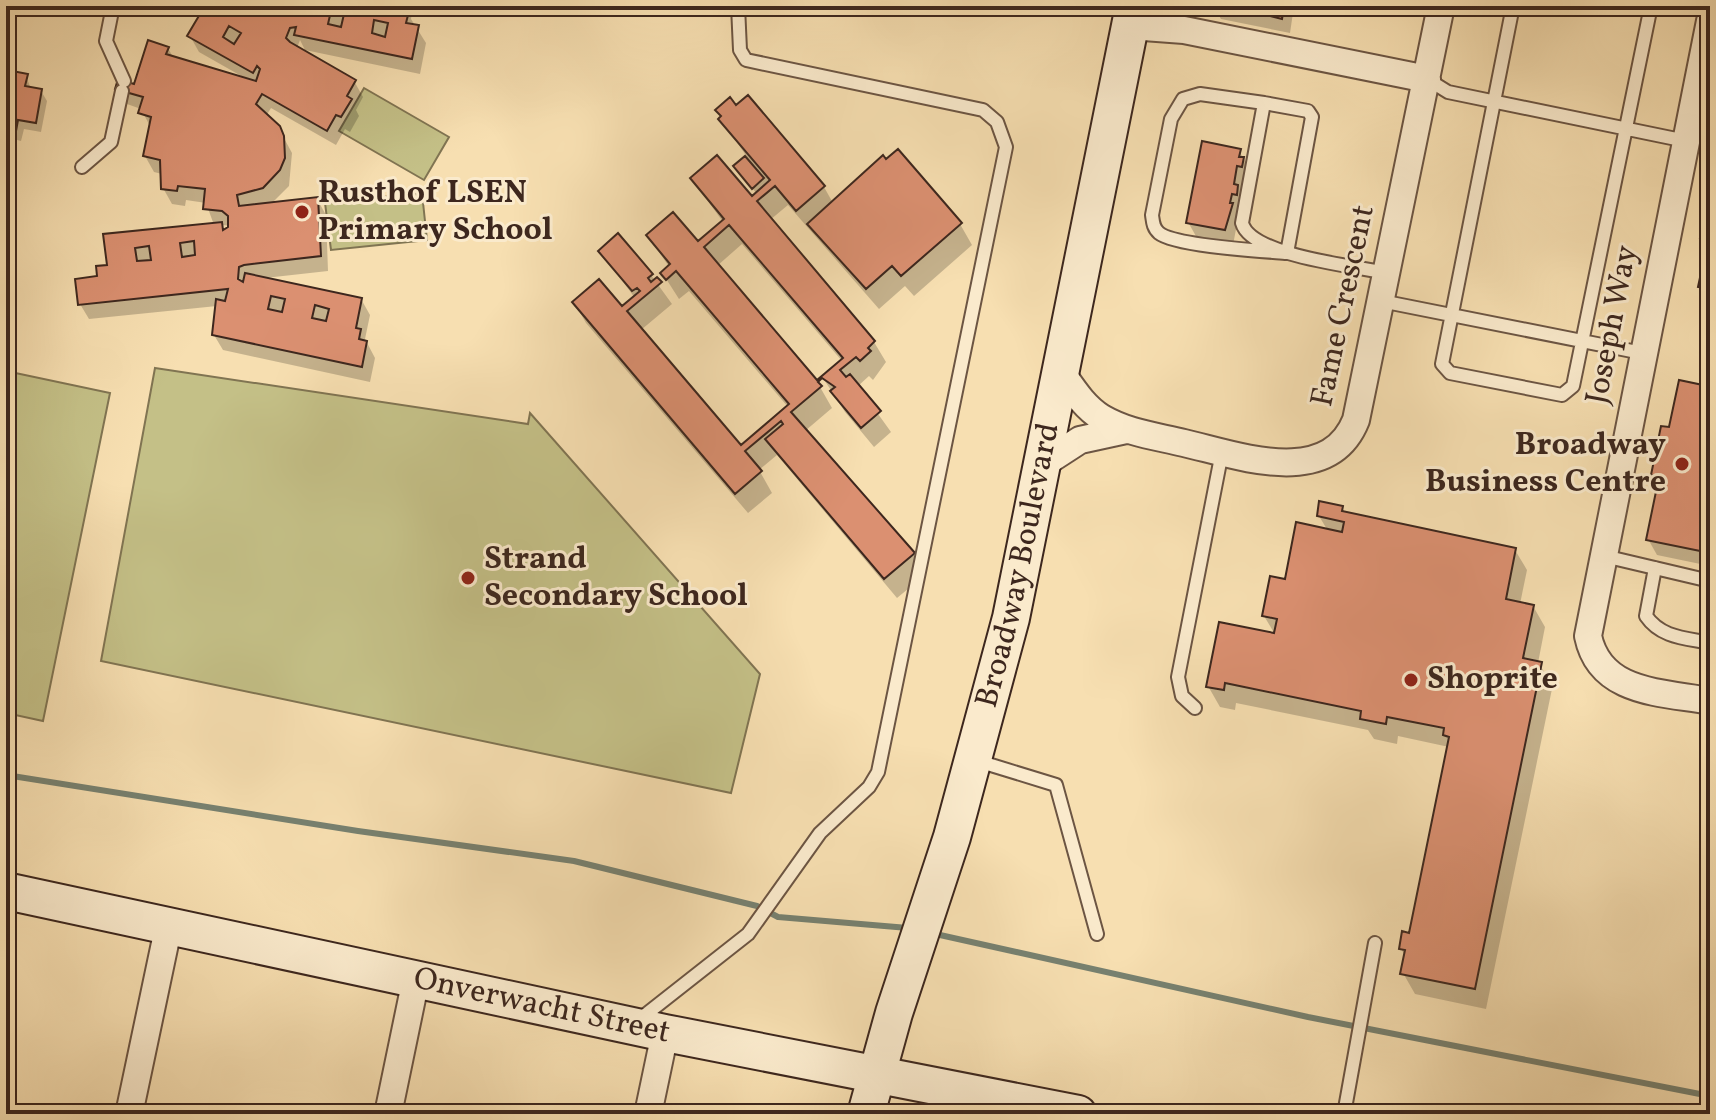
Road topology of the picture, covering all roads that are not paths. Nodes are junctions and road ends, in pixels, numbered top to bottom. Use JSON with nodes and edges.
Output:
{"nodes":[{"id":1,"x":113,"y":6,"type":"edge"},
{"id":2,"x":738,"y":6,"type":"edge"},
{"id":3,"x":1441,"y":6,"type":"edge"},
{"id":4,"x":1513,"y":6,"type":"edge"},
{"id":5,"x":1651,"y":6,"type":"edge"},
{"id":6,"x":1132,"y":16,"type":"edge"},
{"id":7,"x":1710,"y":21,"type":"edge"},
{"id":8,"x":1427,"y":79,"type":"junction"},
{"id":9,"x":1494,"y":101,"type":"junction"},
{"id":10,"x":1264,"y":103,"type":"junction"},
{"id":11,"x":1626,"y":129,"type":"junction"},
{"id":12,"x":1686,"y":141,"type":"junction"},
{"id":13,"x":82,"y":167,"type":"dead end"},
{"id":14,"x":1287,"y":253,"type":"junction"},
{"id":15,"x":1387,"y":273,"type":"junction"},
{"id":16,"x":1381,"y":301,"type":"junction"},
{"id":17,"x":1451,"y":315,"type":"junction"},
{"id":18,"x":1582,"y":341,"type":"junction"},
{"id":19,"x":1642,"y":353,"type":"junction"},
{"id":20,"x":1061,"y":372,"type":"junction"},
{"id":21,"x":1126,"y":430,"type":"junction"},
{"id":22,"x":1222,"y":452,"type":"junction"},
{"id":23,"x":1043,"y":464,"type":"junction"},
{"id":24,"x":1601,"y":556,"type":"junction"},
{"id":25,"x":1655,"y":568,"type":"junction"},
{"id":26,"x":1710,"y":581,"type":"edge"},
{"id":27,"x":1710,"y":643,"type":"edge"},
{"id":28,"x":1710,"y":701,"type":"edge"},
{"id":29,"x":1195,"y":708,"type":"dead end"},
{"id":30,"x":975,"y":760,"type":"junction"},
{"id":31,"x":6,"y":891,"type":"edge"},
{"id":32,"x":168,"y":929,"type":"junction"},
{"id":33,"x":1097,"y":934,"type":"dead end"},
{"id":34,"x":1375,"y":943,"type":"dead end"},
{"id":35,"x":416,"y":979,"type":"junction"},
{"id":36,"x":648,"y":1029,"type":"junction"},
{"id":37,"x":876,"y":1075,"type":"junction"},
{"id":38,"x":129,"y":1114,"type":"edge"},
{"id":39,"x":388,"y":1114,"type":"edge"},
{"id":40,"x":648,"y":1114,"type":"edge"},
{"id":41,"x":866,"y":1114,"type":"edge"},
{"id":42,"x":1078,"y":1114,"type":"edge"},
{"id":43,"x":1344,"y":1114,"type":"edge"}],
"edges":[{"from":1,"to":13,"type":"lane"},
{"from":2,"to":36,"type":"lane"},
{"from":3,"to":8,"type":"street","name":"Fame Crescent"},
{"from":4,"to":9,"type":"lane"},
{"from":5,"to":11,"type":"lane"},
{"from":6,"to":8,"type":"street"},
{"from":6,"to":20,"type":"main road","name":"Broadway Boulevard"},
{"from":7,"to":12,"type":"street","name":"Joseph Way"},
{"from":8,"to":9,"type":"lane"},
{"from":8,"to":15,"type":"street","name":"Fame Crescent"},
{"from":9,"to":11,"type":"lane"},
{"from":9,"to":17,"type":"lane"},
{"from":10,"to":14,"type":"lane"},
{"from":10,"to":14,"type":"lane"},
{"from":10,"to":14,"type":"lane"},
{"from":11,"to":12,"type":"lane"},
{"from":11,"to":18,"type":"lane"},
{"from":12,"to":19,"type":"street","name":"Joseph Way"},
{"from":14,"to":15,"type":"lane"},
{"from":15,"to":16,"type":"street","name":"Fame Crescent"},
{"from":16,"to":17,"type":"lane"},
{"from":16,"to":22,"type":"street","name":"Fame Crescent"},
{"from":17,"to":18,"type":"lane"},
{"from":17,"to":18,"type":"lane"},
{"from":18,"to":19,"type":"lane"},
{"from":19,"to":24,"type":"street","name":"Joseph Way"},
{"from":20,"to":21,"type":"street","name":"Fame Crescent"},
{"from":20,"to":23,"type":"main road","name":"Broadway Boulevard"},
{"from":21,"to":22,"type":"street","name":"Fame Crescent"},
{"from":21,"to":23,"type":"street","name":"Fame Crescent"},
{"from":22,"to":29,"type":"lane"},
{"from":23,"to":30,"type":"main road","name":"Broadway Boulevard"},
{"from":24,"to":25,"type":"lane"},
{"from":24,"to":28,"type":"street","name":"Joseph Way"},
{"from":25,"to":26,"type":"lane"},
{"from":25,"to":27,"type":"lane"},
{"from":30,"to":33,"type":"lane"},
{"from":30,"to":37,"type":"main road","name":"Broadway Boulevard"},
{"from":31,"to":32,"type":"main road","name":"Onverwacht Street"},
{"from":32,"to":35,"type":"main road","name":"Onverwacht Street"},
{"from":32,"to":38,"type":"street"},
{"from":34,"to":43,"type":"lane"},
{"from":35,"to":36,"type":"main road","name":"Onverwacht Street"},
{"from":35,"to":39,"type":"street"},
{"from":36,"to":37,"type":"main road","name":"Onverwacht Street"},
{"from":36,"to":40,"type":"street"},
{"from":37,"to":41,"type":"main road","name":"Broadway Boulevard"},
{"from":37,"to":42,"type":"main road","name":"Onverwacht Street"}]}
